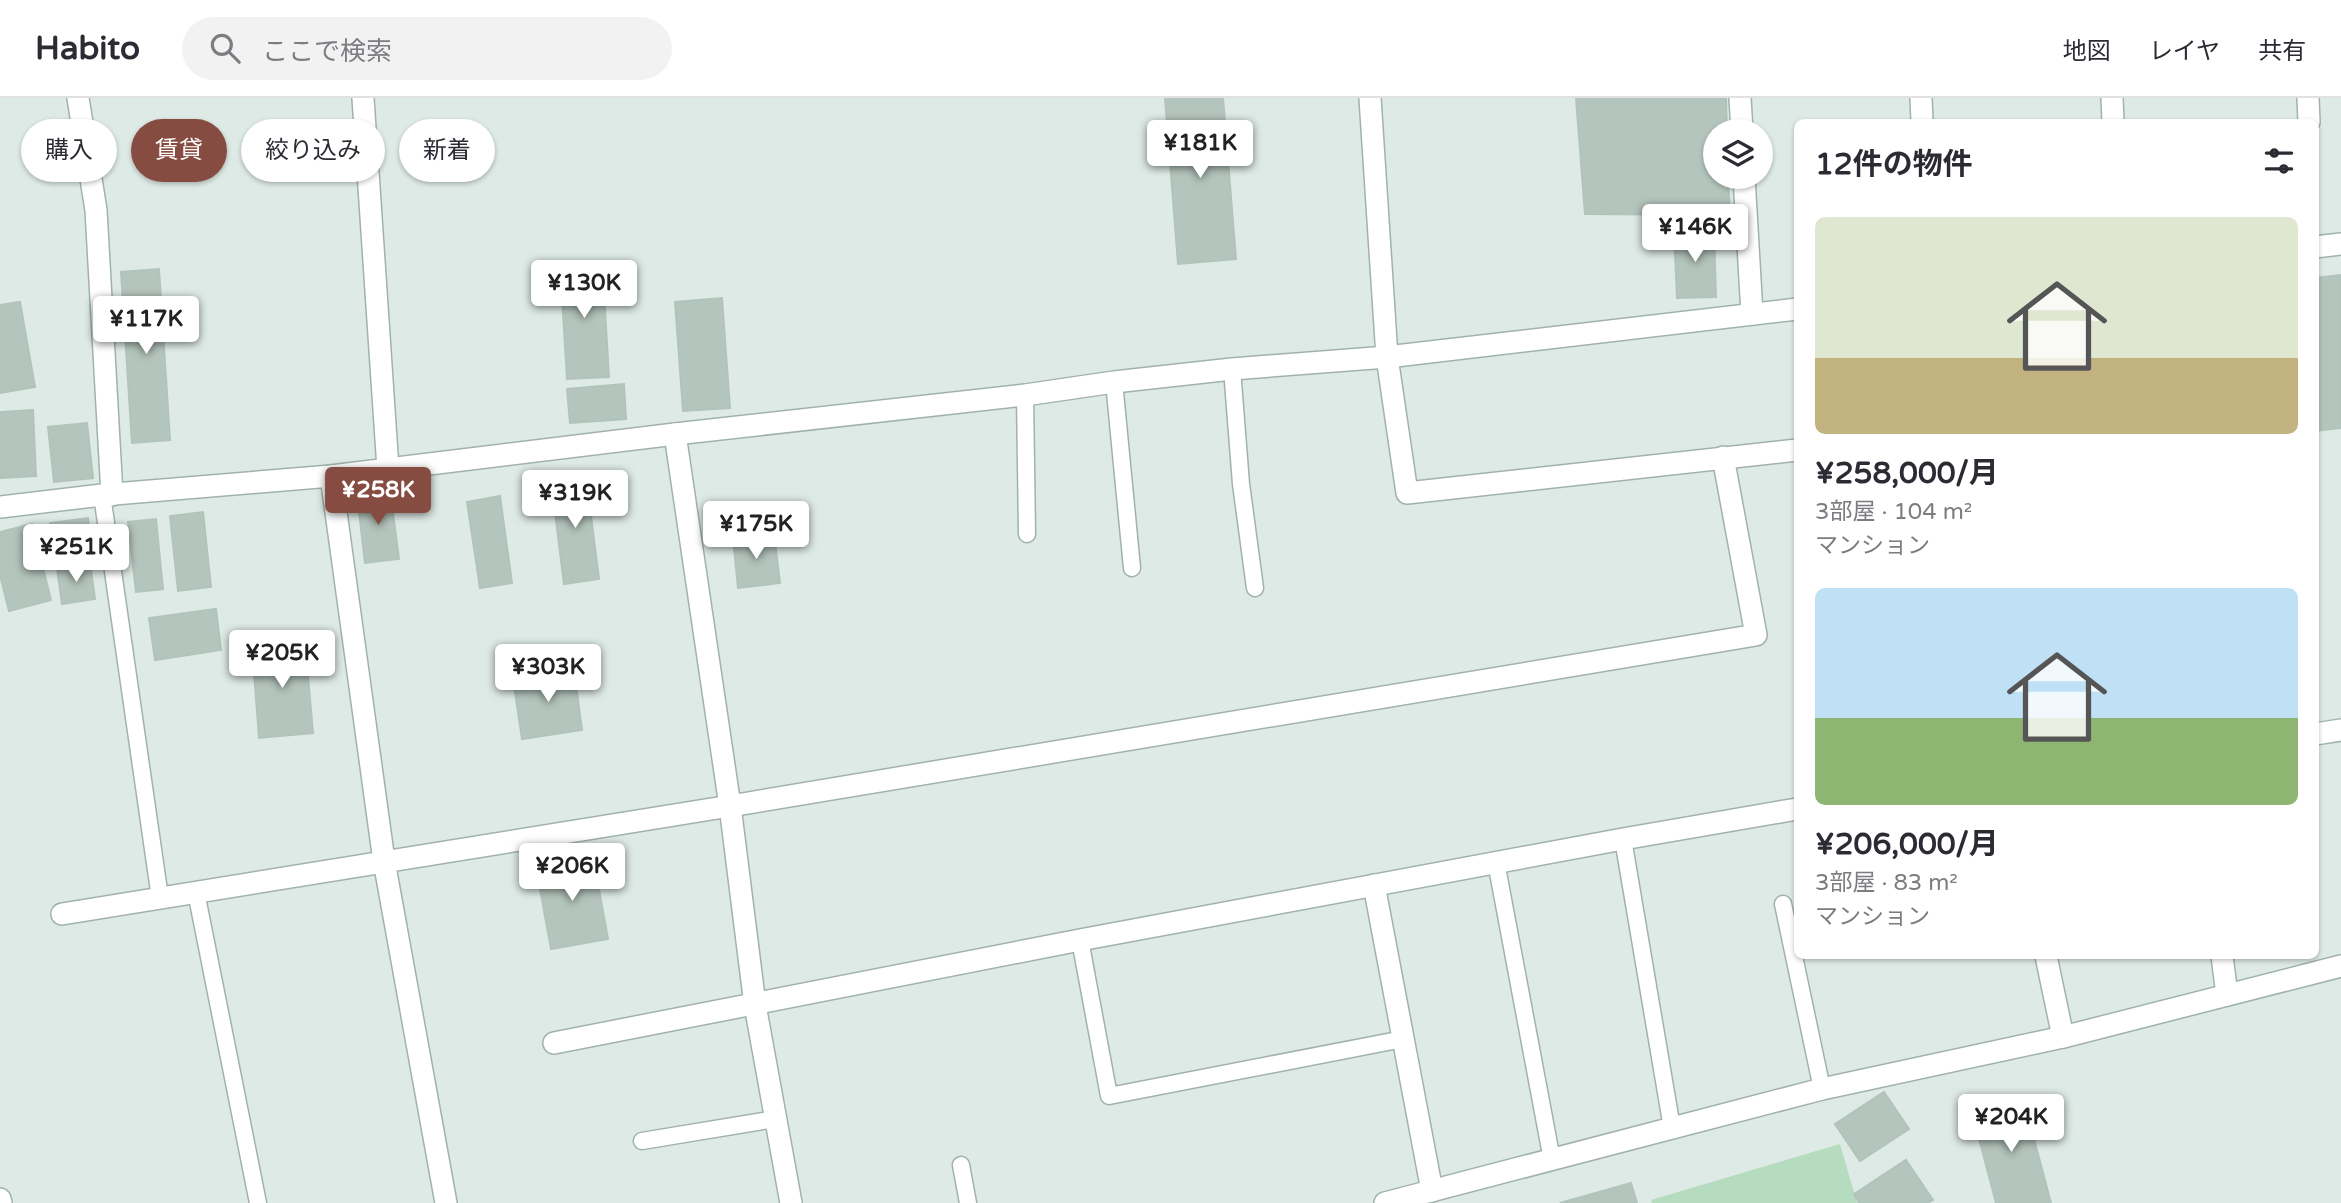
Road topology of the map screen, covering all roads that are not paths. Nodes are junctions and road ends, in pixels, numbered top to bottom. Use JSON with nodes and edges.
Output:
{"nodes":[{"id":1,"x":78,"y":98,"type":"edge"},
{"id":2,"x":363,"y":98,"type":"edge"},
{"id":3,"x":1370,"y":98,"type":"edge"},
{"id":4,"x":1740,"y":98,"type":"edge"},
{"id":5,"x":1921,"y":98,"type":"edge"},
{"id":6,"x":2112,"y":98,"type":"edge"},
{"id":7,"x":2308,"y":98,"type":"edge"},
{"id":8,"x":1741,"y":119,"type":"edge"},
{"id":9,"x":1922,"y":119,"type":"edge"},
{"id":10,"x":2113,"y":119,"type":"edge"},
{"id":11,"x":2309,"y":119,"type":"edge"},
{"id":12,"x":1745,"y":189,"type":"edge"},
{"id":13,"x":2341,"y":244,"type":"edge"},
{"id":14,"x":2319,"y":247,"type":"edge"},
{"id":15,"x":1794,"y":309,"type":"edge"},
{"id":16,"x":1752,"y":314,"type":"junction"},
{"id":17,"x":1387,"y":357,"type":"junction"},
{"id":18,"x":1232,"y":369,"type":"junction"},
{"id":19,"x":1114,"y":382,"type":"junction"},
{"id":20,"x":1025,"y":395,"type":"junction"},
{"id":21,"x":675,"y":434,"type":"junction"},
{"id":22,"x":1794,"y":450,"type":"edge"},
{"id":23,"x":1723,"y":457,"type":"junction"},
{"id":24,"x":388,"y":469,"type":"junction"},
{"id":25,"x":331,"y":476,"type":"junction"},
{"id":26,"x":107,"y":495,"type":"junction"},
{"id":27,"x":0,"y":507,"type":"edge"},
{"id":28,"x":1027,"y":534,"type":"dead end"},
{"id":29,"x":1132,"y":568,"type":"dead end"},
{"id":30,"x":1255,"y":588,"type":"dead end"},
{"id":31,"x":2341,"y":730,"type":"edge"},
{"id":32,"x":2319,"y":733,"type":"edge"},
{"id":33,"x":730,"y":806,"type":"junction"},
{"id":34,"x":1794,"y":810,"type":"edge"},
{"id":35,"x":1623,"y":838,"type":"junction"},
{"id":36,"x":384,"y":861,"type":"junction"},
{"id":37,"x":1496,"y":862,"type":"junction"},
{"id":38,"x":1374,"y":885,"type":"junction"},
{"id":39,"x":196,"y":892,"type":"junction"},
{"id":40,"x":160,"y":898,"type":"junction"},
{"id":41,"x":1783,"y":904,"type":"dead end"},
{"id":42,"x":62,"y":914,"type":"dead end"},
{"id":43,"x":1080,"y":940,"type":"junction"},
{"id":44,"x":1794,"y":956,"type":"edge"},
{"id":45,"x":1795,"y":959,"type":"edge"},
{"id":46,"x":2047,"y":959,"type":"edge"},
{"id":47,"x":2222,"y":959,"type":"edge"},
{"id":48,"x":2341,"y":966,"type":"edge"},
{"id":49,"x":2227,"y":995,"type":"junction"},
{"id":50,"x":755,"y":1005,"type":"junction"},
{"id":51,"x":2063,"y":1037,"type":"junction"},
{"id":52,"x":1403,"y":1039,"type":"junction"},
{"id":53,"x":554,"y":1043,"type":"dead end"},
{"id":54,"x":1822,"y":1089,"type":"junction"},
{"id":55,"x":775,"y":1119,"type":"junction"},
{"id":56,"x":1672,"y":1128,"type":"junction"},
{"id":57,"x":642,"y":1141,"type":"dead end"},
{"id":58,"x":1552,"y":1160,"type":"junction"},
{"id":59,"x":961,"y":1165,"type":"dead end"},
{"id":60,"x":1432,"y":1191,"type":"junction"},
{"id":61,"x":258,"y":1203,"type":"edge"},
{"id":62,"x":446,"y":1203,"type":"edge"},
{"id":63,"x":791,"y":1203,"type":"edge"},
{"id":64,"x":968,"y":1203,"type":"edge"},
{"id":65,"x":1384,"y":1203,"type":"edge"}],
"edges":[{"from":1,"to":26,"type":"street"},
{"from":2,"to":24,"type":"street"},
{"from":3,"to":17,"type":"street"},
{"from":4,"to":8,"type":"street"},
{"from":5,"to":9,"type":"street"},
{"from":6,"to":10,"type":"street"},
{"from":7,"to":11,"type":"street"},
{"from":12,"to":16,"type":"street"},
{"from":13,"to":14,"type":"street"},
{"from":15,"to":16,"type":"street"},
{"from":16,"to":17,"type":"street"},
{"from":17,"to":18,"type":"street"},
{"from":17,"to":23,"type":"street"},
{"from":18,"to":19,"type":"street"},
{"from":18,"to":30,"type":"lane"},
{"from":19,"to":20,"type":"street"},
{"from":19,"to":29,"type":"lane"},
{"from":20,"to":21,"type":"street"},
{"from":20,"to":28,"type":"lane"},
{"from":21,"to":24,"type":"street"},
{"from":21,"to":33,"type":"street"},
{"from":22,"to":23,"type":"street"},
{"from":23,"to":33,"type":"street"},
{"from":24,"to":25,"type":"street"},
{"from":25,"to":26,"type":"street"},
{"from":25,"to":36,"type":"street"},
{"from":26,"to":27,"type":"street"},
{"from":26,"to":40,"type":"lane"},
{"from":31,"to":32,"type":"street"},
{"from":33,"to":36,"type":"street"},
{"from":33,"to":50,"type":"street"},
{"from":34,"to":35,"type":"street"},
{"from":35,"to":37,"type":"street"},
{"from":35,"to":56,"type":"lane"},
{"from":36,"to":39,"type":"street"},
{"from":36,"to":62,"type":"street"},
{"from":37,"to":38,"type":"street"},
{"from":37,"to":58,"type":"lane"},
{"from":38,"to":43,"type":"street"},
{"from":38,"to":52,"type":"street"},
{"from":39,"to":40,"type":"street"},
{"from":39,"to":61,"type":"lane"},
{"from":40,"to":42,"type":"street"},
{"from":41,"to":44,"type":"lane"},
{"from":43,"to":50,"type":"street"},
{"from":43,"to":52,"type":"lane"},
{"from":45,"to":54,"type":"lane"},
{"from":46,"to":51,"type":"street"},
{"from":47,"to":49,"type":"street"},
{"from":48,"to":49,"type":"street"},
{"from":49,"to":51,"type":"street"},
{"from":50,"to":53,"type":"street"},
{"from":50,"to":55,"type":"street"},
{"from":51,"to":54,"type":"street"},
{"from":52,"to":60,"type":"street"},
{"from":54,"to":56,"type":"street"},
{"from":55,"to":57,"type":"lane"},
{"from":55,"to":63,"type":"street"},
{"from":56,"to":58,"type":"street"},
{"from":58,"to":60,"type":"street"},
{"from":59,"to":64,"type":"lane"},
{"from":60,"to":65,"type":"street"}]}
